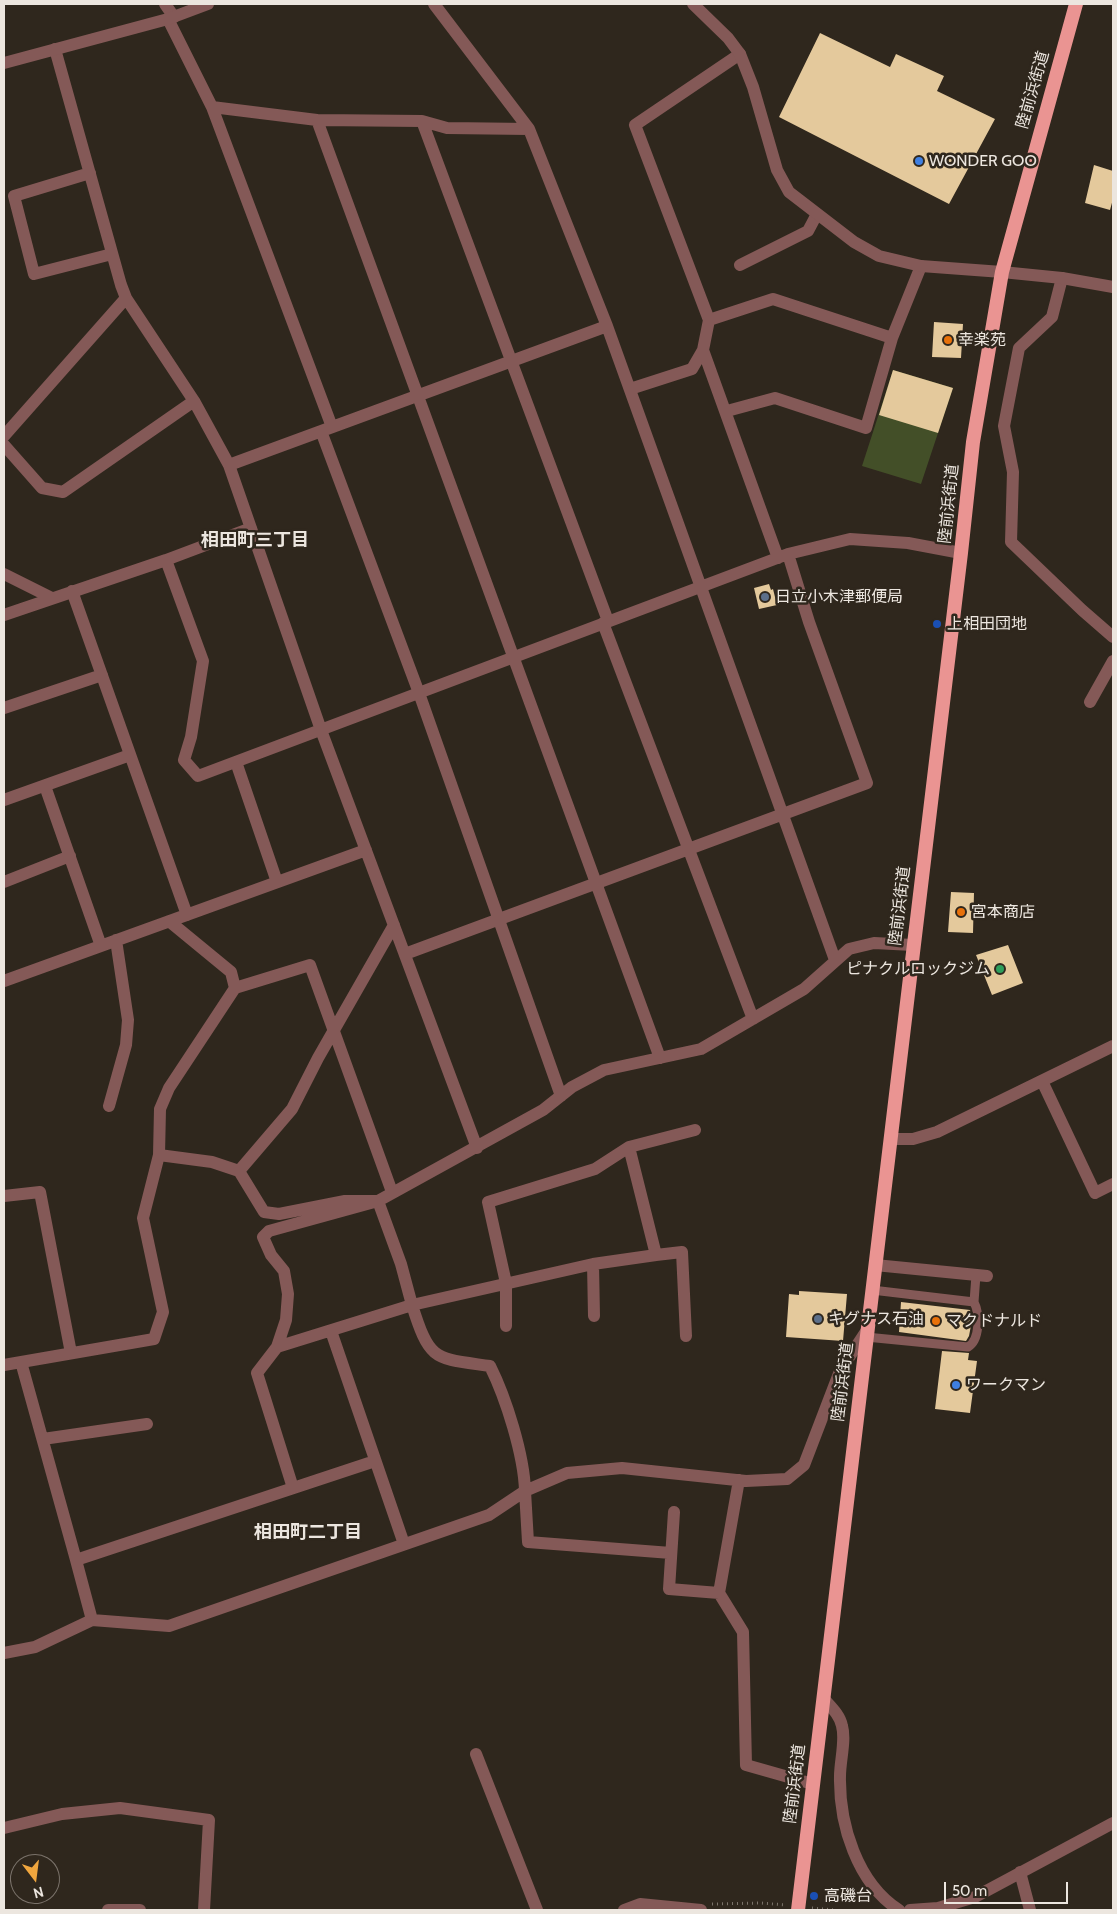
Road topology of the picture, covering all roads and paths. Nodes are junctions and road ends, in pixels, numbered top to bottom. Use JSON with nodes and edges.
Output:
{"nodes":[{"id":1,"x":165,"y":4,"type":"edge"},
{"id":2,"x":208,"y":4,"type":"edge"},
{"id":3,"x":434,"y":4,"type":"edge"},
{"id":4,"x":692,"y":4,"type":"edge"},
{"id":5,"x":1076,"y":4,"type":"edge"},
{"id":6,"x":171,"y":18,"type":"junction"},
{"id":7,"x":55,"y":49,"type":"junction"},
{"id":8,"x":740,"y":54,"type":"junction"},
{"id":9,"x":4,"y":64,"type":"edge"},
{"id":10,"x":212,"y":107,"type":"junction"},
{"id":11,"x":317,"y":120,"type":"junction"},
{"id":12,"x":422,"y":121,"type":"junction"},
{"id":13,"x":529,"y":129,"type":"junction"},
{"id":14,"x":90,"y":173,"type":"junction"},
{"id":15,"x":817,"y":214,"type":"junction"},
{"id":16,"x":112,"y":254,"type":"junction"},
{"id":17,"x":740,"y":265,"type":"dead end"},
{"id":18,"x":921,"y":266,"type":"junction"},
{"id":19,"x":1002,"y":272,"type":"junction"},
{"id":20,"x":1062,"y":278,"type":"junction"},
{"id":21,"x":1113,"y":287,"type":"edge"},
{"id":22,"x":126,"y":298,"type":"junction"},
{"id":23,"x":709,"y":320,"type":"junction"},
{"id":24,"x":607,"y":326,"type":"junction"},
{"id":25,"x":892,"y":338,"type":"junction"},
{"id":26,"x":703,"y":350,"type":"junction"},
{"id":27,"x":512,"y":361,"type":"junction"},
{"id":28,"x":630,"y":389,"type":"junction"},
{"id":29,"x":419,"y":395,"type":"junction"},
{"id":30,"x":194,"y":401,"type":"junction"},
{"id":31,"x":727,"y":411,"type":"junction"},
{"id":32,"x":326,"y":429,"type":"junction"},
{"id":33,"x":4,"y":436,"type":"edge"},
{"id":34,"x":4,"y":445,"type":"edge"},
{"id":35,"x":229,"y":464,"type":"junction"},
{"id":36,"x":251,"y":528,"type":"junction"},
{"id":37,"x":961,"y":553,"type":"junction"},
{"id":38,"x":783,"y":556,"type":"junction"},
{"id":39,"x":166,"y":560,"type":"junction"},
{"id":40,"x":4,"y":574,"type":"edge"},
{"id":41,"x":700,"y":587,"type":"junction"},
{"id":42,"x":72,"y":591,"type":"junction"},
{"id":43,"x":52,"y":598,"type":"junction"},
{"id":44,"x":4,"y":615,"type":"edge"},
{"id":45,"x":606,"y":622,"type":"junction"},
{"id":46,"x":1113,"y":637,"type":"edge"},
{"id":47,"x":514,"y":657,"type":"junction"},
{"id":48,"x":1113,"y":660,"type":"edge"},
{"id":49,"x":102,"y":675,"type":"junction"},
{"id":50,"x":419,"y":693,"type":"junction"},
{"id":51,"x":1090,"y":702,"type":"dead end"},
{"id":52,"x":4,"y":708,"type":"edge"},
{"id":53,"x":321,"y":730,"type":"junction"},
{"id":54,"x":130,"y":755,"type":"junction"},
{"id":55,"x":236,"y":762,"type":"junction"},
{"id":56,"x":45,"y":786,"type":"junction"},
{"id":57,"x":4,"y":800,"type":"edge"},
{"id":58,"x":783,"y":815,"type":"junction"},
{"id":59,"x":688,"y":849,"type":"junction"},
{"id":60,"x":366,"y":850,"type":"junction"},
{"id":61,"x":70,"y":856,"type":"junction"},
{"id":62,"x":4,"y":882,"type":"edge"},
{"id":63,"x":277,"y":882,"type":"junction"},
{"id":64,"x":596,"y":883,"type":"junction"},
{"id":65,"x":187,"y":915,"type":"junction"},
{"id":66,"x":499,"y":919,"type":"junction"},
{"id":67,"x":169,"y":921,"type":"junction"},
{"id":68,"x":394,"y":925,"type":"junction"},
{"id":69,"x":116,"y":940,"type":"junction"},
{"id":70,"x":913,"y":945,"type":"junction"},
{"id":71,"x":101,"y":946,"type":"junction"},
{"id":72,"x":405,"y":954,"type":"junction"},
{"id":73,"x":835,"y":960,"type":"junction"},
{"id":74,"x":4,"y":981,"type":"edge"},
{"id":75,"x":235,"y":988,"type":"junction"},
{"id":76,"x":752,"y":1019,"type":"junction"},
{"id":77,"x":333,"y":1032,"type":"junction"},
{"id":78,"x":1113,"y":1046,"type":"edge"},
{"id":79,"x":660,"y":1058,"type":"junction"},
{"id":80,"x":1042,"y":1081,"type":"junction"},
{"id":81,"x":561,"y":1096,"type":"junction"},
{"id":82,"x":109,"y":1106,"type":"dead end"},
{"id":83,"x":695,"y":1130,"type":"dead end"},
{"id":84,"x":890,"y":1139,"type":"junction"},
{"id":85,"x":629,"y":1147,"type":"junction"},
{"id":86,"x":477,"y":1148,"type":"junction"},
{"id":87,"x":159,"y":1155,"type":"junction"},
{"id":88,"x":239,"y":1172,"type":"junction"},
{"id":89,"x":1113,"y":1184,"type":"edge"},
{"id":90,"x":392,"y":1192,"type":"junction"},
{"id":91,"x":4,"y":1196,"type":"edge"},
{"id":92,"x":378,"y":1201,"type":"junction"},
{"id":93,"x":656,"y":1255,"type":"junction"},
{"id":94,"x":593,"y":1264,"type":"junction"},
{"id":95,"x":875,"y":1265,"type":"junction"},
{"id":96,"x":982,"y":1276,"type":"joint"},
{"id":97,"x":506,"y":1283,"type":"junction"},
{"id":98,"x":872,"y":1290,"type":"junction"},
{"id":99,"x":974,"y":1302,"type":"junction"},
{"id":100,"x":412,"y":1305,"type":"junction"},
{"id":101,"x":594,"y":1316,"type":"dead end"},
{"id":102,"x":506,"y":1326,"type":"dead end"},
{"id":103,"x":331,"y":1331,"type":"junction"},
{"id":104,"x":867,"y":1333,"type":"junction"},
{"id":105,"x":686,"y":1336,"type":"dead end"},
{"id":106,"x":277,"y":1348,"type":"junction"},
{"id":107,"x":71,"y":1353,"type":"junction"},
{"id":108,"x":21,"y":1362,"type":"junction"},
{"id":109,"x":4,"y":1365,"type":"edge"},
{"id":110,"x":146,"y":1424,"type":"dead end"},
{"id":111,"x":42,"y":1439,"type":"junction"},
{"id":112,"x":375,"y":1460,"type":"junction"},
{"id":113,"x":739,"y":1480,"type":"junction"},
{"id":114,"x":293,"y":1488,"type":"junction"},
{"id":115,"x":524,"y":1491,"type":"junction"},
{"id":116,"x":674,"y":1512,"type":"dead end"},
{"id":117,"x":404,"y":1544,"type":"junction"},
{"id":118,"x":671,"y":1553,"type":"junction"},
{"id":119,"x":76,"y":1560,"type":"junction"},
{"id":120,"x":719,"y":1592,"type":"junction"},
{"id":121,"x":92,"y":1620,"type":"junction"},
{"id":122,"x":4,"y":1653,"type":"edge"},
{"id":123,"x":823,"y":1698,"type":"junction"},
{"id":124,"x":476,"y":1754,"type":"dead end"},
{"id":125,"x":813,"y":1784,"type":"junction"},
{"id":126,"x":1113,"y":1823,"type":"edge"},
{"id":127,"x":4,"y":1828,"type":"edge"},
{"id":128,"x":1020,"y":1872,"type":"junction"},
{"id":129,"x":760,"y":1903,"type":"dead end"},
{"id":130,"x":697,"y":1909,"type":"edge"},
{"id":131,"x":108,"y":1910,"type":"edge"},
{"id":132,"x":140,"y":1910,"type":"edge"},
{"id":133,"x":204,"y":1910,"type":"edge"},
{"id":134,"x":537,"y":1910,"type":"edge"},
{"id":135,"x":624,"y":1910,"type":"edge"},
{"id":136,"x":798,"y":1910,"type":"edge"},
{"id":137,"x":900,"y":1910,"type":"edge"},
{"id":138,"x":910,"y":1910,"type":"edge"},
{"id":139,"x":1030,"y":1910,"type":"edge"}],
"edges":[{"from":1,"to":6,"type":"street"},
{"from":2,"to":6,"type":"street"},
{"from":3,"to":13,"type":"street"},
{"from":4,"to":8,"type":"street"},
{"from":5,"to":19,"type":"highway","name":"陸前浜街道"},
{"from":6,"to":7,"type":"street"},
{"from":6,"to":10,"type":"street"},
{"from":7,"to":9,"type":"street"},
{"from":7,"to":14,"type":"street"},
{"from":8,"to":15,"type":"street"},
{"from":8,"to":23,"type":"street"},
{"from":10,"to":11,"type":"street"},
{"from":10,"to":32,"type":"street"},
{"from":11,"to":12,"type":"street"},
{"from":11,"to":29,"type":"street"},
{"from":12,"to":13,"type":"street"},
{"from":12,"to":27,"type":"street"},
{"from":13,"to":24,"type":"street"},
{"from":14,"to":16,"type":"street"},
{"from":14,"to":16,"type":"street"},
{"from":15,"to":17,"type":"street"},
{"from":15,"to":18,"type":"street"},
{"from":16,"to":22,"type":"street"},
{"from":18,"to":19,"type":"street"},
{"from":18,"to":25,"type":"street"},
{"from":19,"to":20,"type":"street"},
{"from":19,"to":37,"type":"highway","name":"陸前浜街道"},
{"from":20,"to":21,"type":"street"},
{"from":20,"to":46,"type":"street"},
{"from":22,"to":30,"type":"street"},
{"from":22,"to":33,"type":"street"},
{"from":23,"to":25,"type":"street"},
{"from":23,"to":26,"type":"street"},
{"from":24,"to":27,"type":"street"},
{"from":24,"to":28,"type":"street"},
{"from":25,"to":31,"type":"street"},
{"from":26,"to":28,"type":"street"},
{"from":26,"to":31,"type":"street"},
{"from":27,"to":29,"type":"street"},
{"from":27,"to":45,"type":"street"},
{"from":28,"to":41,"type":"street"},
{"from":29,"to":32,"type":"street"},
{"from":29,"to":47,"type":"street"},
{"from":30,"to":34,"type":"street"},
{"from":30,"to":35,"type":"street"},
{"from":31,"to":38,"type":"street"},
{"from":32,"to":35,"type":"street"},
{"from":32,"to":50,"type":"street"},
{"from":35,"to":36,"type":"street"},
{"from":36,"to":39,"type":"street"},
{"from":36,"to":53,"type":"street"},
{"from":37,"to":38,"type":"street"},
{"from":37,"to":70,"type":"highway","name":"陸前浜街道"},
{"from":38,"to":41,"type":"street"},
{"from":38,"to":58,"type":"street"},
{"from":39,"to":42,"type":"street"},
{"from":39,"to":55,"type":"street"},
{"from":40,"to":43,"type":"street"},
{"from":41,"to":45,"type":"street"},
{"from":41,"to":58,"type":"street"},
{"from":42,"to":43,"type":"street"},
{"from":42,"to":49,"type":"street"},
{"from":43,"to":44,"type":"street"},
{"from":45,"to":47,"type":"street"},
{"from":45,"to":59,"type":"street"},
{"from":47,"to":50,"type":"street"},
{"from":47,"to":64,"type":"street"},
{"from":48,"to":51,"type":"street"},
{"from":49,"to":52,"type":"street"},
{"from":49,"to":54,"type":"street"},
{"from":50,"to":53,"type":"street"},
{"from":50,"to":66,"type":"street"},
{"from":53,"to":55,"type":"street"},
{"from":53,"to":60,"type":"street"},
{"from":54,"to":56,"type":"street"},
{"from":54,"to":65,"type":"street"},
{"from":55,"to":63,"type":"street"},
{"from":56,"to":57,"type":"street"},
{"from":56,"to":61,"type":"street"},
{"from":58,"to":59,"type":"street"},
{"from":58,"to":73,"type":"street"},
{"from":59,"to":64,"type":"street"},
{"from":59,"to":76,"type":"street"},
{"from":60,"to":63,"type":"street"},
{"from":60,"to":68,"type":"street"},
{"from":61,"to":62,"type":"street"},
{"from":61,"to":71,"type":"street"},
{"from":63,"to":65,"type":"street"},
{"from":64,"to":66,"type":"street"},
{"from":64,"to":79,"type":"street"},
{"from":65,"to":67,"type":"street"},
{"from":66,"to":72,"type":"street"},
{"from":66,"to":81,"type":"street"},
{"from":67,"to":69,"type":"street"},
{"from":67,"to":75,"type":"street"},
{"from":68,"to":72,"type":"street"},
{"from":68,"to":77,"type":"street"},
{"from":69,"to":71,"type":"street"},
{"from":69,"to":82,"type":"street"},
{"from":70,"to":73,"type":"street"},
{"from":70,"to":84,"type":"highway","name":"陸前浜街道"},
{"from":71,"to":74,"type":"street"},
{"from":72,"to":86,"type":"street"},
{"from":73,"to":76,"type":"street"},
{"from":75,"to":77,"type":"street"},
{"from":75,"to":87,"type":"street"},
{"from":76,"to":79,"type":"street"},
{"from":77,"to":88,"type":"street"},
{"from":77,"to":90,"type":"street"},
{"from":78,"to":80,"type":"street"},
{"from":79,"to":81,"type":"street"},
{"from":80,"to":84,"type":"street"},
{"from":80,"to":89,"type":"street"},
{"from":81,"to":86,"type":"street"},
{"from":83,"to":85,"type":"street"},
{"from":84,"to":95,"type":"highway","name":"陸前浜街道"},
{"from":85,"to":93,"type":"street"},
{"from":85,"to":97,"type":"street"},
{"from":86,"to":90,"type":"street"},
{"from":87,"to":88,"type":"street"},
{"from":87,"to":107,"type":"street"},
{"from":88,"to":92,"type":"street"},
{"from":90,"to":92,"type":"street"},
{"from":91,"to":107,"type":"street"},
{"from":92,"to":100,"type":"street"},
{"from":92,"to":106,"type":"street"},
{"from":93,"to":94,"type":"street"},
{"from":93,"to":105,"type":"street"},
{"from":94,"to":97,"type":"street"},
{"from":94,"to":101,"type":"street"},
{"from":95,"to":96,"type":"street"},
{"from":95,"to":98,"type":"highway","name":"陸前浜街道"},
{"from":96,"to":99,"type":"lane"},
{"from":97,"to":100,"type":"street"},
{"from":97,"to":102,"type":"street"},
{"from":98,"to":99,"type":"lane"},
{"from":98,"to":104,"type":"highway","name":"陸前浜街道"},
{"from":99,"to":104,"type":"lane"},
{"from":100,"to":103,"type":"street"},
{"from":100,"to":115,"type":"street"},
{"from":103,"to":106,"type":"street"},
{"from":103,"to":112,"type":"street"},
{"from":104,"to":113,"type":"street"},
{"from":104,"to":123,"type":"highway","name":"陸前浜街道"},
{"from":106,"to":114,"type":"street"},
{"from":107,"to":108,"type":"street"},
{"from":108,"to":109,"type":"street"},
{"from":108,"to":111,"type":"street"},
{"from":110,"to":111,"type":"street"},
{"from":111,"to":119,"type":"street"},
{"from":112,"to":114,"type":"street"},
{"from":112,"to":117,"type":"street"},
{"from":113,"to":115,"type":"street"},
{"from":113,"to":120,"type":"street"},
{"from":114,"to":119,"type":"street"},
{"from":115,"to":117,"type":"street"},
{"from":115,"to":118,"type":"street"},
{"from":116,"to":118,"type":"street"},
{"from":117,"to":121,"type":"street"},
{"from":118,"to":120,"type":"street"},
{"from":119,"to":121,"type":"street"},
{"from":120,"to":125,"type":"street"},
{"from":121,"to":122,"type":"street"},
{"from":123,"to":125,"type":"highway","name":"陸前浜街道"},
{"from":123,"to":137,"type":"street"},
{"from":124,"to":134,"type":"street"},
{"from":125,"to":136,"type":"highway","name":"陸前浜街道"},
{"from":126,"to":128,"type":"street"},
{"from":127,"to":133,"type":"street"},
{"from":128,"to":138,"type":"street"},
{"from":128,"to":139,"type":"street"},
{"from":129,"to":130,"type":"path"},
{"from":130,"to":135,"type":"street"},
{"from":131,"to":132,"type":"street"}]}
